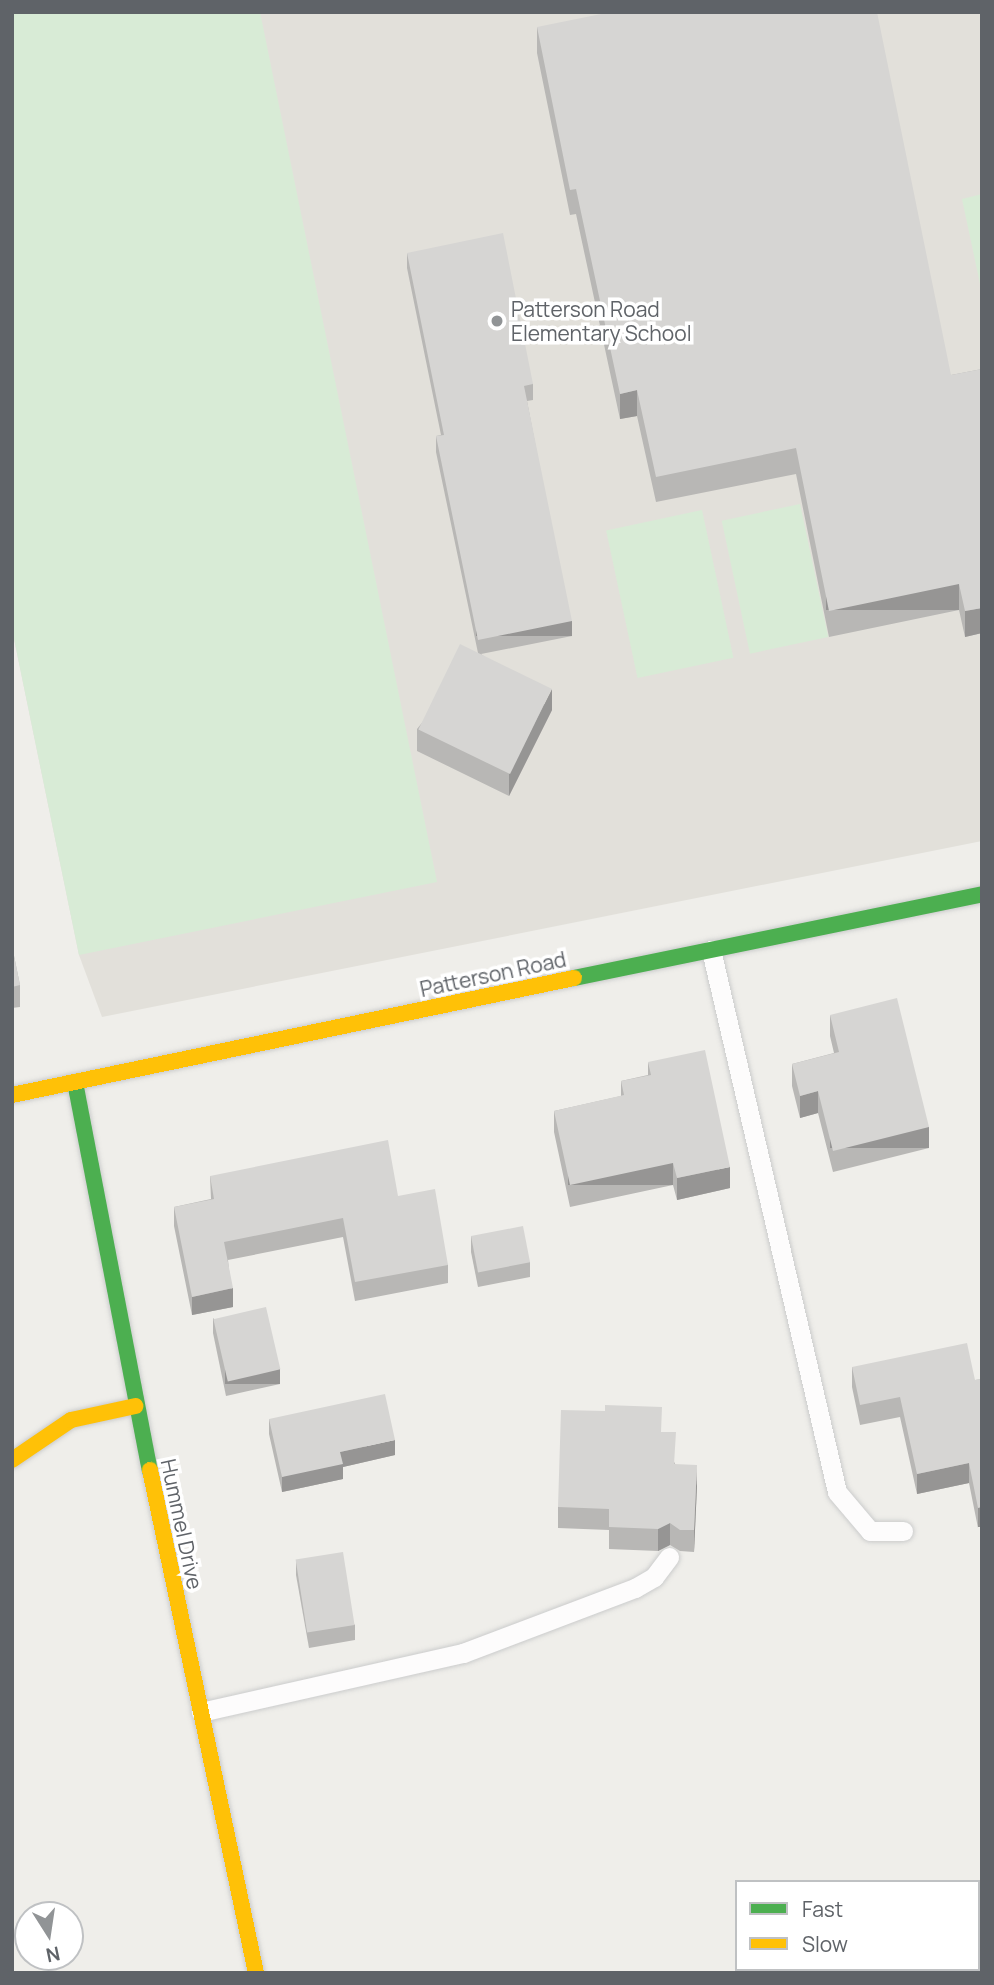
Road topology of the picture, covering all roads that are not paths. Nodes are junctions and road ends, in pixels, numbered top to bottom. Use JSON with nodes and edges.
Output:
{"nodes":[{"id":1,"x":982,"y":894,"type":"edge"},
{"id":2,"x":711,"y":950,"type":"junction"},
{"id":3,"x":75,"y":1082,"type":"junction"},
{"id":4,"x":12,"y":1095,"type":"edge"},
{"id":5,"x":136,"y":1406,"type":"junction"},
{"id":6,"x":12,"y":1460,"type":"edge"},
{"id":7,"x":903,"y":1531,"type":"dead end"},
{"id":8,"x":669,"y":1557,"type":"dead end"},
{"id":9,"x":201,"y":1712,"type":"junction"},
{"id":10,"x":256,"y":1973,"type":"edge"}],
"edges":[{"from":1,"to":2,"type":"street","name":"Patterson Road"},
{"from":2,"to":3,"type":"street","name":"Patterson Road"},
{"from":2,"to":7,"type":"lane"},
{"from":3,"to":4,"type":"street","name":"Patterson Road"},
{"from":3,"to":5,"type":"street","name":"Hummel Drive"},
{"from":5,"to":6,"type":"street"},
{"from":5,"to":9,"type":"street","name":"Hummel Drive"},
{"from":8,"to":9,"type":"lane"},
{"from":9,"to":10,"type":"street","name":"Hummel Drive"}]}
